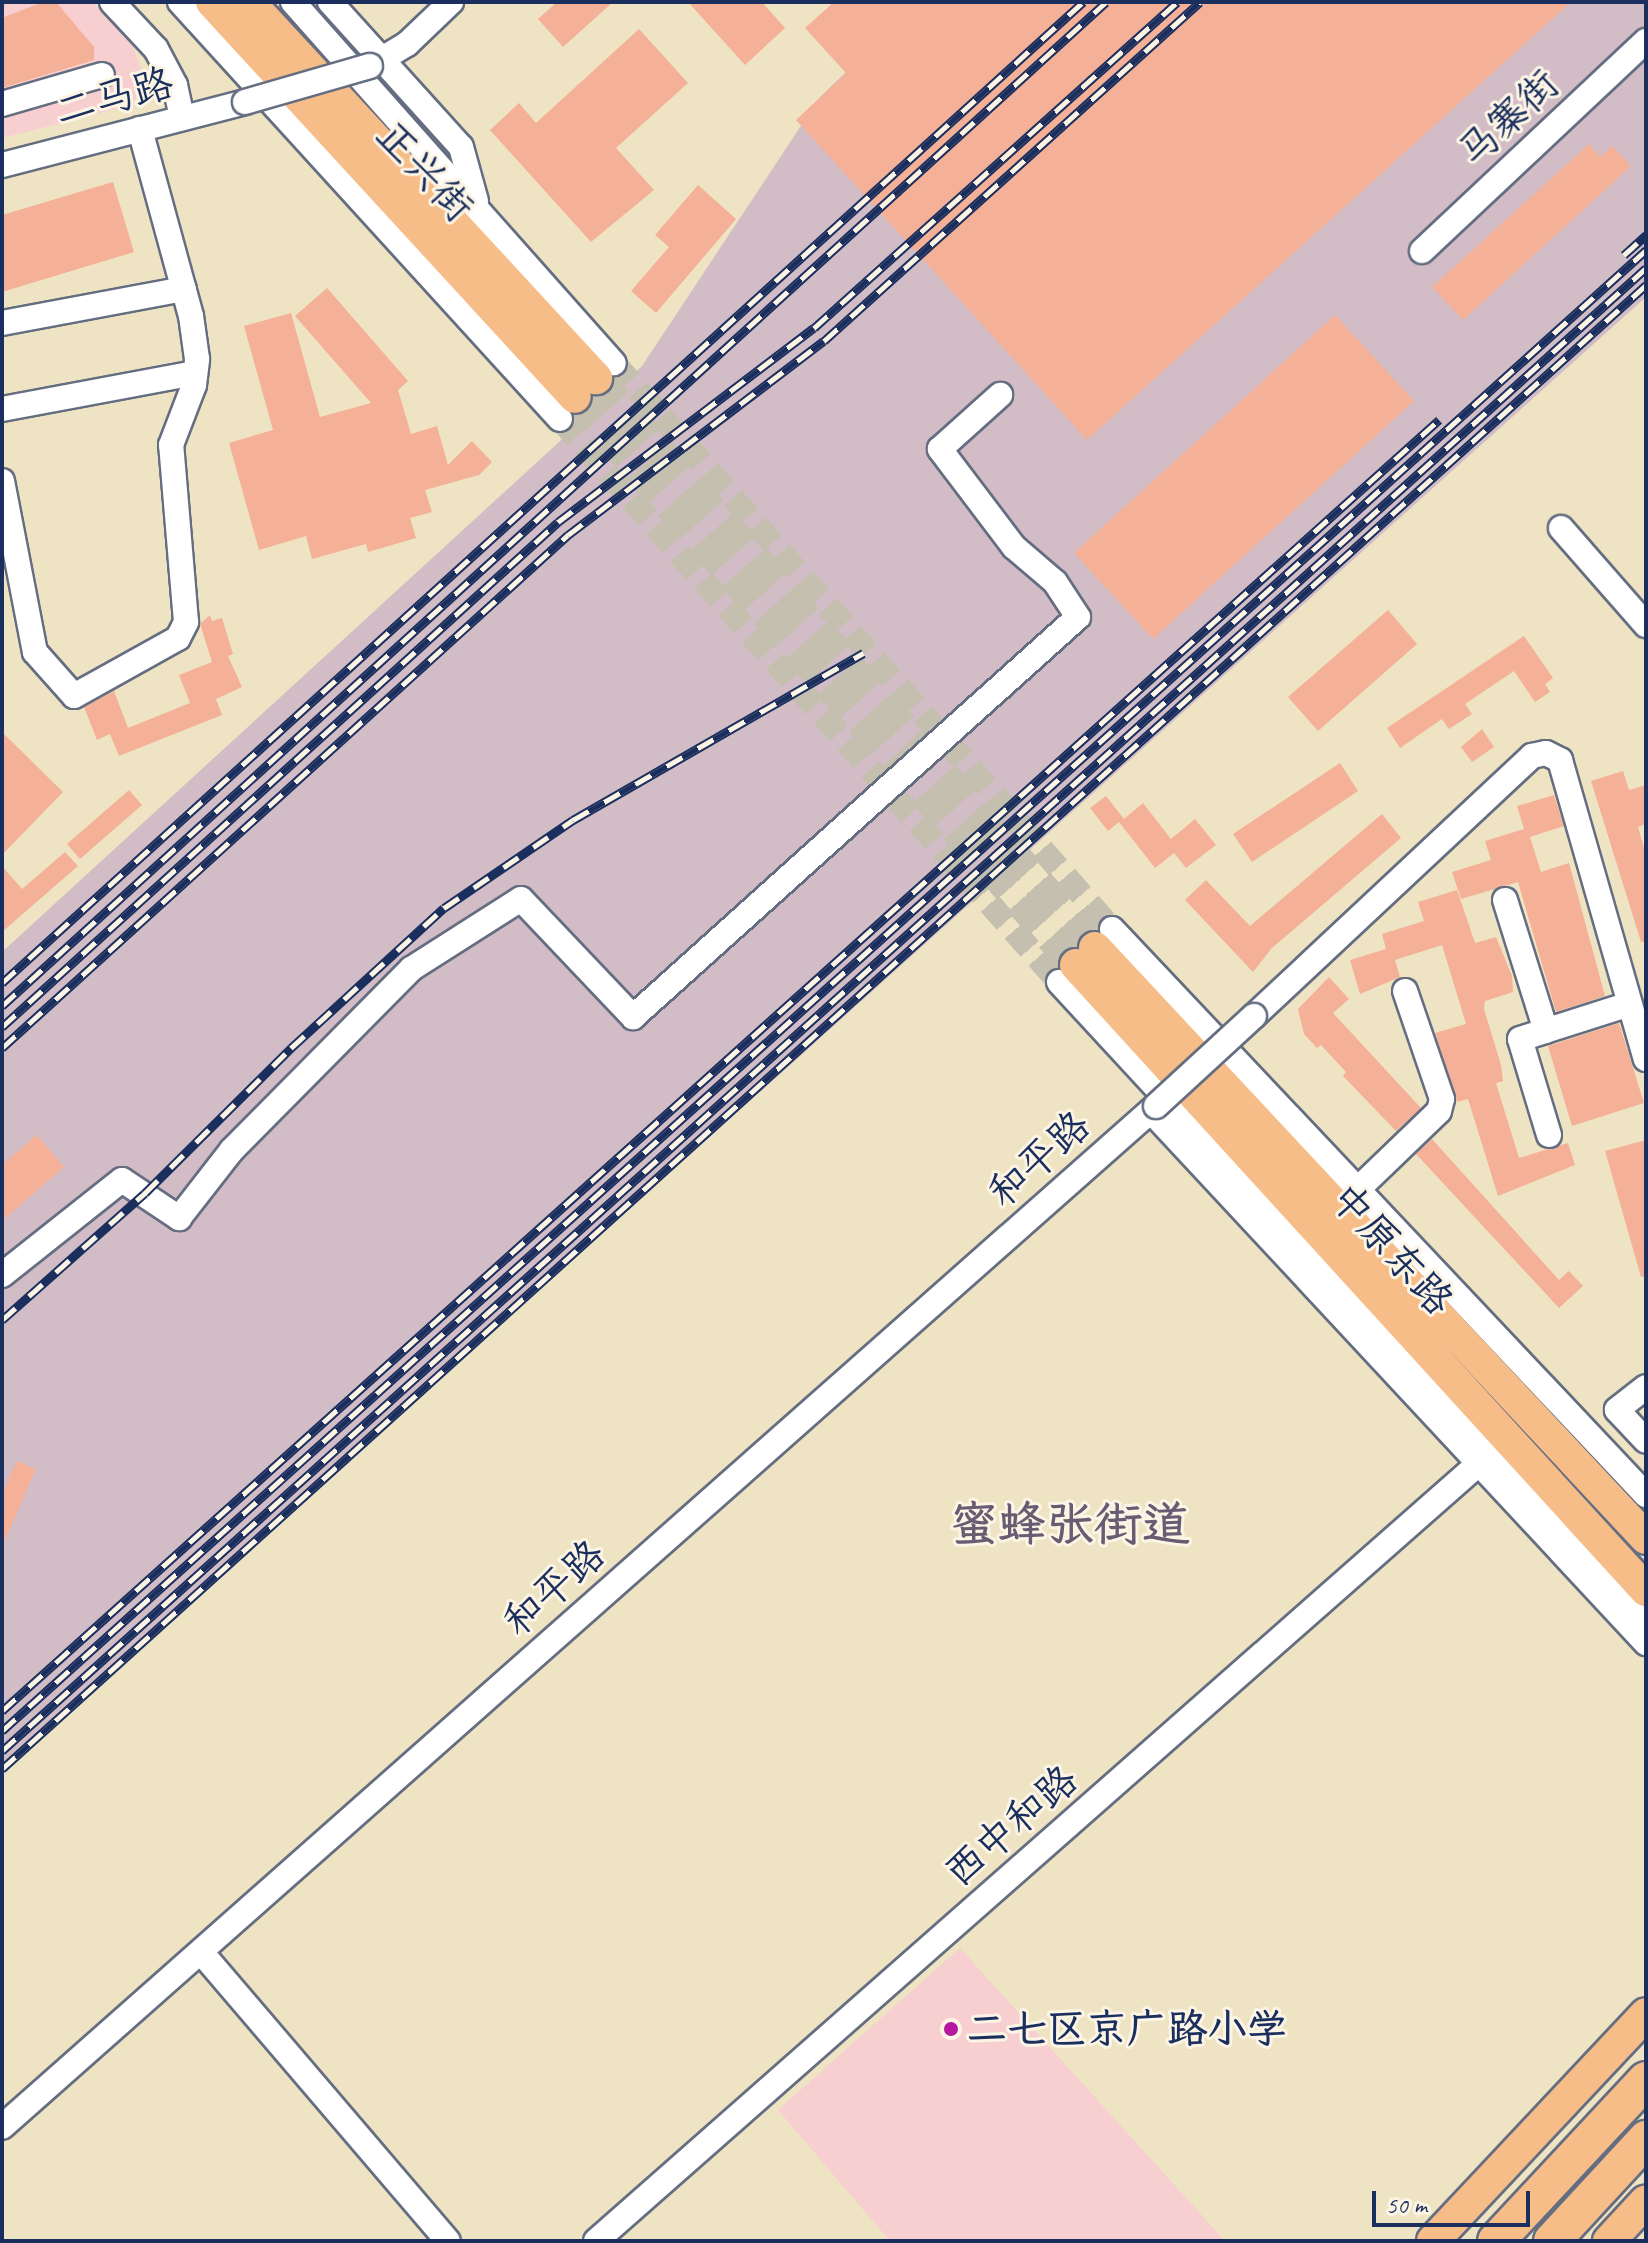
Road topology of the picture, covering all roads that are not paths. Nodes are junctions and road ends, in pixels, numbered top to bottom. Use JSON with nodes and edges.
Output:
{"nodes":[{"id":1,"x":112,"y":2,"type":"edge"},
{"id":2,"x":180,"y":2,"type":"edge"},
{"id":3,"x":212,"y":2,"type":"edge"},
{"id":4,"x":249,"y":2,"type":"edge"},
{"id":5,"x":293,"y":2,"type":"edge"},
{"id":6,"x":330,"y":2,"type":"edge"},
{"id":7,"x":451,"y":2,"type":"edge"},
{"id":8,"x":1646,"y":41,"type":"edge"},
{"id":9,"x":377,"y":62,"type":"junction"},
{"id":10,"x":102,"y":75,"type":"dead end"},
{"id":11,"x":2,"y":104,"type":"edge"},
{"id":12,"x":182,"y":118,"type":"junction"},
{"id":13,"x":140,"y":129,"type":"junction"},
{"id":14,"x":2,"y":165,"type":"edge"},
{"id":15,"x":477,"y":207,"type":"junction"},
{"id":16,"x":1422,"y":251,"type":"dead end"},
{"id":17,"x":184,"y":289,"type":"junction"},
{"id":18,"x":2,"y":323,"type":"edge"},
{"id":19,"x":195,"y":373,"type":"junction"},
{"id":20,"x":587,"y":390,"type":"junction"},
{"id":21,"x":1000,"y":395,"type":"dead end"},
{"id":22,"x":2,"y":409,"type":"edge"},
{"id":23,"x":2,"y":481,"type":"edge"},
{"id":24,"x":1561,"y":528,"type":"dead end"},
{"id":25,"x":1646,"y":625,"type":"edge"},
{"id":26,"x":1505,"y":900,"type":"dead end"},
{"id":27,"x":1086,"y":956,"type":"junction"},
{"id":28,"x":1405,"y":991,"type":"dead end"},
{"id":29,"x":1630,"y":1004,"type":"junction"},
{"id":30,"x":1546,"y":1031,"type":"junction"},
{"id":31,"x":1646,"y":1059,"type":"edge"},
{"id":32,"x":1154,"y":1108,"type":"junction"},
{"id":33,"x":1549,"y":1135,"type":"dead end"},
{"id":34,"x":1356,"y":1191,"type":"junction"},
{"id":35,"x":2,"y":1275,"type":"edge"},
{"id":36,"x":1646,"y":1387,"type":"edge"},
{"id":37,"x":1646,"y":1441,"type":"edge"},
{"id":38,"x":1476,"y":1466,"type":"junction"},
{"id":39,"x":1646,"y":1495,"type":"edge"},
{"id":40,"x":1646,"y":1538,"type":"edge"},
{"id":41,"x":1646,"y":1590,"type":"edge"},
{"id":42,"x":1646,"y":1618,"type":"edge"},
{"id":43,"x":1646,"y":1643,"type":"edge"},
{"id":44,"x":201,"y":1952,"type":"junction"},
{"id":45,"x":1646,"y":2014,"type":"edge"},
{"id":46,"x":1646,"y":2080,"type":"edge"},
{"id":47,"x":2,"y":2127,"type":"edge"},
{"id":48,"x":1646,"y":2139,"type":"edge"},
{"id":49,"x":1646,"y":2201,"type":"edge"},
{"id":50,"x":448,"y":2241,"type":"edge"},
{"id":51,"x":596,"y":2241,"type":"edge"},
{"id":52,"x":1433,"y":2241,"type":"edge"},
{"id":53,"x":1496,"y":2241,"type":"edge"},
{"id":54,"x":1552,"y":2241,"type":"edge"},
{"id":55,"x":1609,"y":2241,"type":"edge"}],
"edges":[{"from":1,"to":12,"type":"street"},
{"from":2,"to":20,"type":"street"},
{"from":3,"to":20,"type":"main road","name":"正兴街"},
{"from":4,"to":20,"type":"main road","name":"正兴街"},
{"from":5,"to":15,"type":"street"},
{"from":6,"to":9,"type":"street"},
{"from":7,"to":9,"type":"street"},
{"from":8,"to":16,"type":"street","name":"马寨街"},
{"from":9,"to":12,"type":"street","name":"二马路","bridge":true},
{"from":9,"to":15,"type":"street"},
{"from":10,"to":11,"type":"street"},
{"from":12,"to":13,"type":"street","name":"二马路"},
{"from":13,"to":14,"type":"street","name":"二马路"},
{"from":13,"to":17,"type":"street"},
{"from":15,"to":20,"type":"street"},
{"from":17,"to":18,"type":"street"},
{"from":17,"to":19,"type":"street"},
{"from":19,"to":22,"type":"street"},
{"from":19,"to":23,"type":"street"},
{"from":21,"to":35,"type":"street"},
{"from":24,"to":25,"type":"street"},
{"from":26,"to":30,"type":"street"},
{"from":27,"to":34,"type":"street"},
{"from":27,"to":40,"type":"main road","name":"中原东路"},
{"from":27,"to":41,"type":"main road","name":"中原东路"},
{"from":27,"to":42,"type":"street"},
{"from":28,"to":34,"type":"street"},
{"from":29,"to":30,"type":"street"},
{"from":29,"to":31,"type":"street","name":"和平路"},
{"from":29,"to":32,"type":"street","name":"和平路","bridge":true},
{"from":30,"to":33,"type":"street"},
{"from":32,"to":38,"type":"street"},
{"from":32,"to":44,"type":"street","name":"和平路"},
{"from":34,"to":39,"type":"street"},
{"from":36,"to":37,"type":"street"},
{"from":38,"to":43,"type":"street"},
{"from":38,"to":51,"type":"street","name":"西中和路"},
{"from":44,"to":47,"type":"street","name":"和平路"},
{"from":44,"to":50,"type":"street"},
{"from":45,"to":52,"type":"main road"},
{"from":46,"to":53,"type":"highway"},
{"from":48,"to":54,"type":"highway"},
{"from":49,"to":55,"type":"main road"}]}
